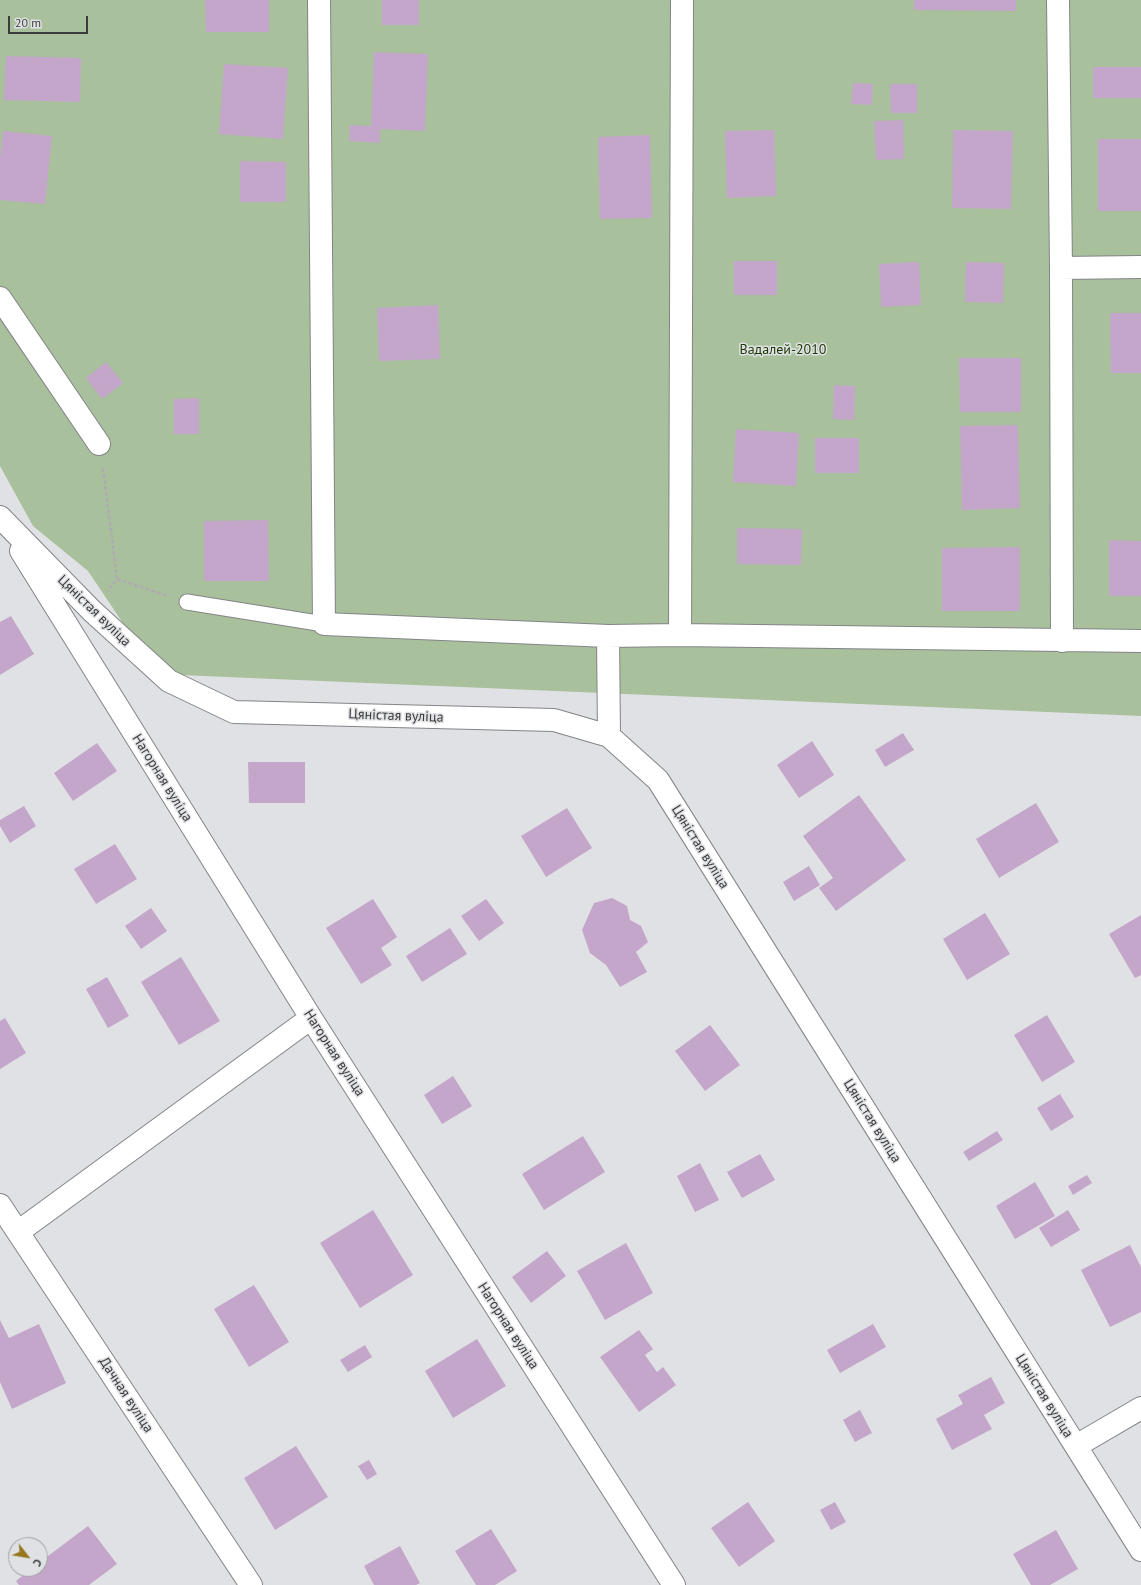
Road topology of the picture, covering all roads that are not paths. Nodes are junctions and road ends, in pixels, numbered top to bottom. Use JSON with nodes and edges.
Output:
{"nodes":[{"id":1,"x":318,"y":0,"type":"edge"},
{"id":2,"x":682,"y":0,"type":"edge"},
{"id":3,"x":1058,"y":0,"type":"edge"},
{"id":4,"x":1141,"y":267,"type":"edge"},
{"id":5,"x":1061,"y":268,"type":"junction"},
{"id":6,"x":0,"y":298,"type":"edge"},
{"id":7,"x":99,"y":444,"type":"road end"},
{"id":8,"x":0,"y":517,"type":"edge"},
{"id":9,"x":187,"y":602,"type":"road end"},
{"id":10,"x":324,"y":624,"type":"junction"},
{"id":11,"x":680,"y":634,"type":"junction"},
{"id":12,"x":608,"y":636,"type":"junction"},
{"id":13,"x":1062,"y":641,"type":"junction"},
{"id":14,"x":1141,"y":641,"type":"edge"},
{"id":15,"x":609,"y":736,"type":"junction"},
{"id":16,"x":311,"y":1018,"type":"junction"},
{"id":17,"x":0,"y":1205,"type":"edge"},
{"id":18,"x":18,"y":1232,"type":"junction"},
{"id":19,"x":1141,"y":1408,"type":"edge"},
{"id":20,"x":1076,"y":1446,"type":"junction"},
{"id":21,"x":1141,"y":1550,"type":"edge"},
{"id":22,"x":251,"y":1585,"type":"edge"},
{"id":23,"x":674,"y":1585,"type":"edge"}],
"edges":[{"from":1,"to":10,"type":"street"},
{"from":2,"to":11,"type":"street"},
{"from":3,"to":5,"type":"street"},
{"from":4,"to":5,"type":"street"},
{"from":5,"to":13,"type":"street"},
{"from":6,"to":7,"type":"street"},
{"from":8,"to":15,"type":"street","name":"Цяністая вуліца"},
{"from":8,"to":16,"type":"street","name":"Нагорная вуліца"},
{"from":9,"to":10,"type":"lane"},
{"from":10,"to":12,"type":"street"},
{"from":11,"to":12,"type":"street"},
{"from":11,"to":13,"type":"street"},
{"from":12,"to":15,"type":"street"},
{"from":13,"to":14,"type":"street"},
{"from":15,"to":20,"type":"street","name":"Цяністая вуліца"},
{"from":16,"to":18,"type":"street"},
{"from":16,"to":23,"type":"street","name":"Нагорная вуліца"},
{"from":17,"to":18,"type":"street","name":"Дачная вуліца"},
{"from":18,"to":22,"type":"street","name":"Дачная вуліца"},
{"from":19,"to":20,"type":"street"},
{"from":20,"to":21,"type":"street","name":"Цяністая вуліца"}]}
